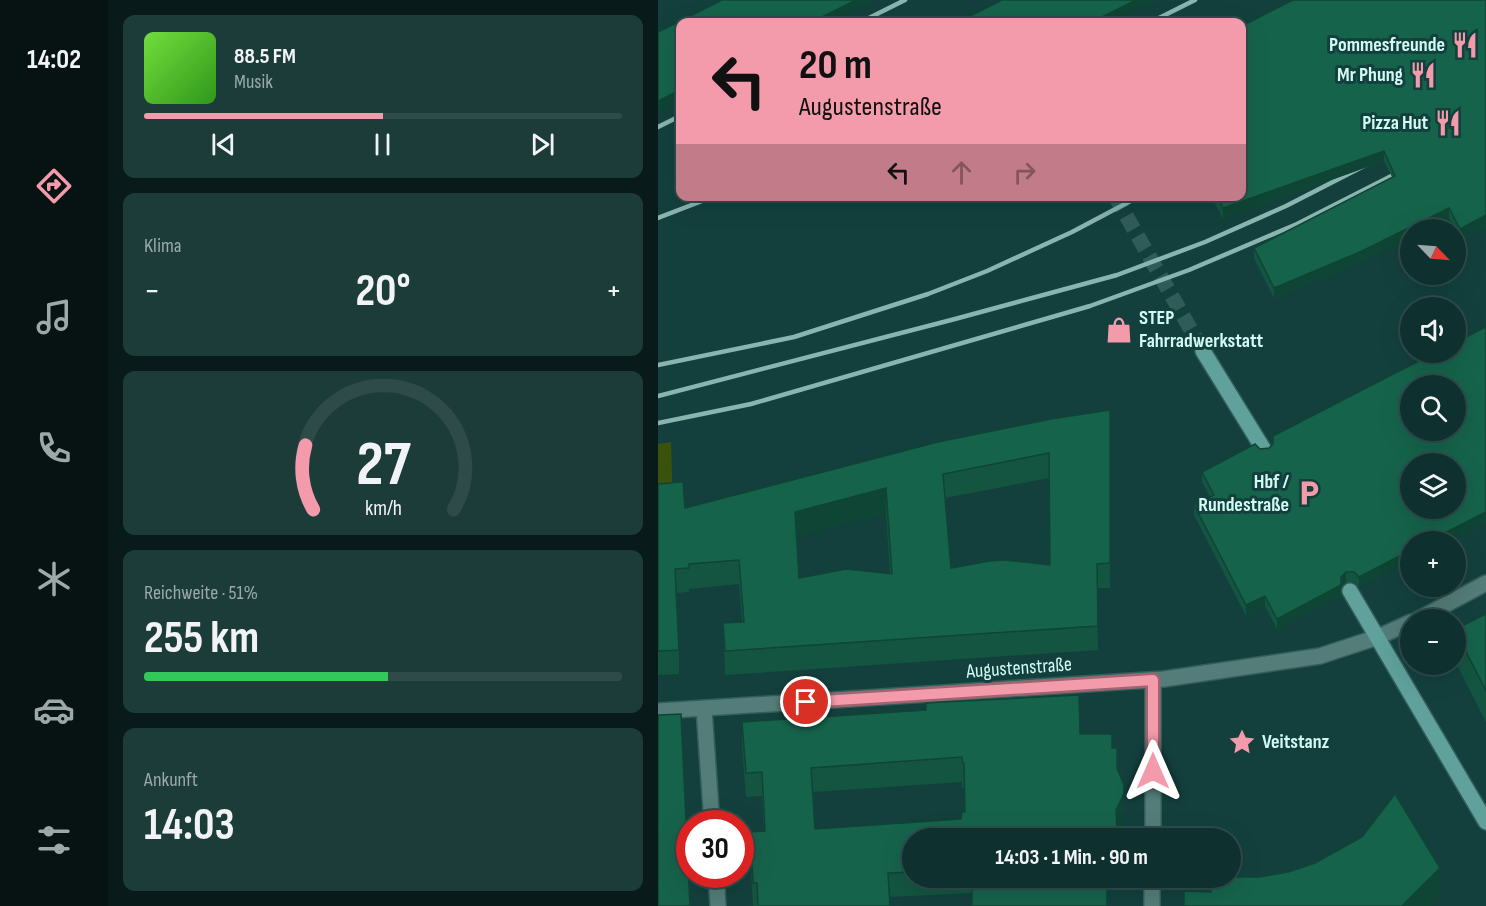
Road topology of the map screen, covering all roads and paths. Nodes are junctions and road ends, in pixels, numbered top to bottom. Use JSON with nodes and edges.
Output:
{"nodes":[{"id":1,"x":1203,"y":351,"type":"tunnel mouth"},
{"id":2,"x":1264,"y":450,"type":"edge"},
{"id":3,"x":1486,"y":584,"type":"edge"},
{"id":4,"x":1350,"y":591,"type":"dead end"},
{"id":5,"x":1438,"y":609,"type":"edge"},
{"id":6,"x":1400,"y":627,"type":"edge"},
{"id":7,"x":1378,"y":637,"type":"junction"},
{"id":8,"x":1153,"y":680,"type":"junction"},
{"id":9,"x":704,"y":709,"type":"junction"},
{"id":10,"x":658,"y":711,"type":"edge"},
{"id":11,"x":711,"y":810,"type":"edge"},
{"id":12,"x":1486,"y":822,"type":"edge"},
{"id":13,"x":1153,"y":828,"type":"edge"},
{"id":14,"x":717,"y":888,"type":"edge"},
{"id":15,"x":1152,"y":888,"type":"edge"},
{"id":16,"x":718,"y":906,"type":"edge"},
{"id":17,"x":1152,"y":906,"type":"edge"}],
"edges":[{"from":1,"to":2,"type":"street"},
{"from":3,"to":5,"type":"street"},
{"from":4,"to":7,"type":"street"},
{"from":6,"to":7,"type":"street","name":"Augustenstraße"},
{"from":7,"to":8,"type":"street","name":"Augustenstraße"},
{"from":7,"to":12,"type":"street"},
{"from":8,"to":9,"type":"street","name":"Augustenstraße"},
{"from":8,"to":13,"type":"street"},
{"from":9,"to":10,"type":"street","name":"Augustenstraße"},
{"from":9,"to":11,"type":"street"},
{"from":14,"to":16,"type":"street"},
{"from":15,"to":17,"type":"street"}]}
